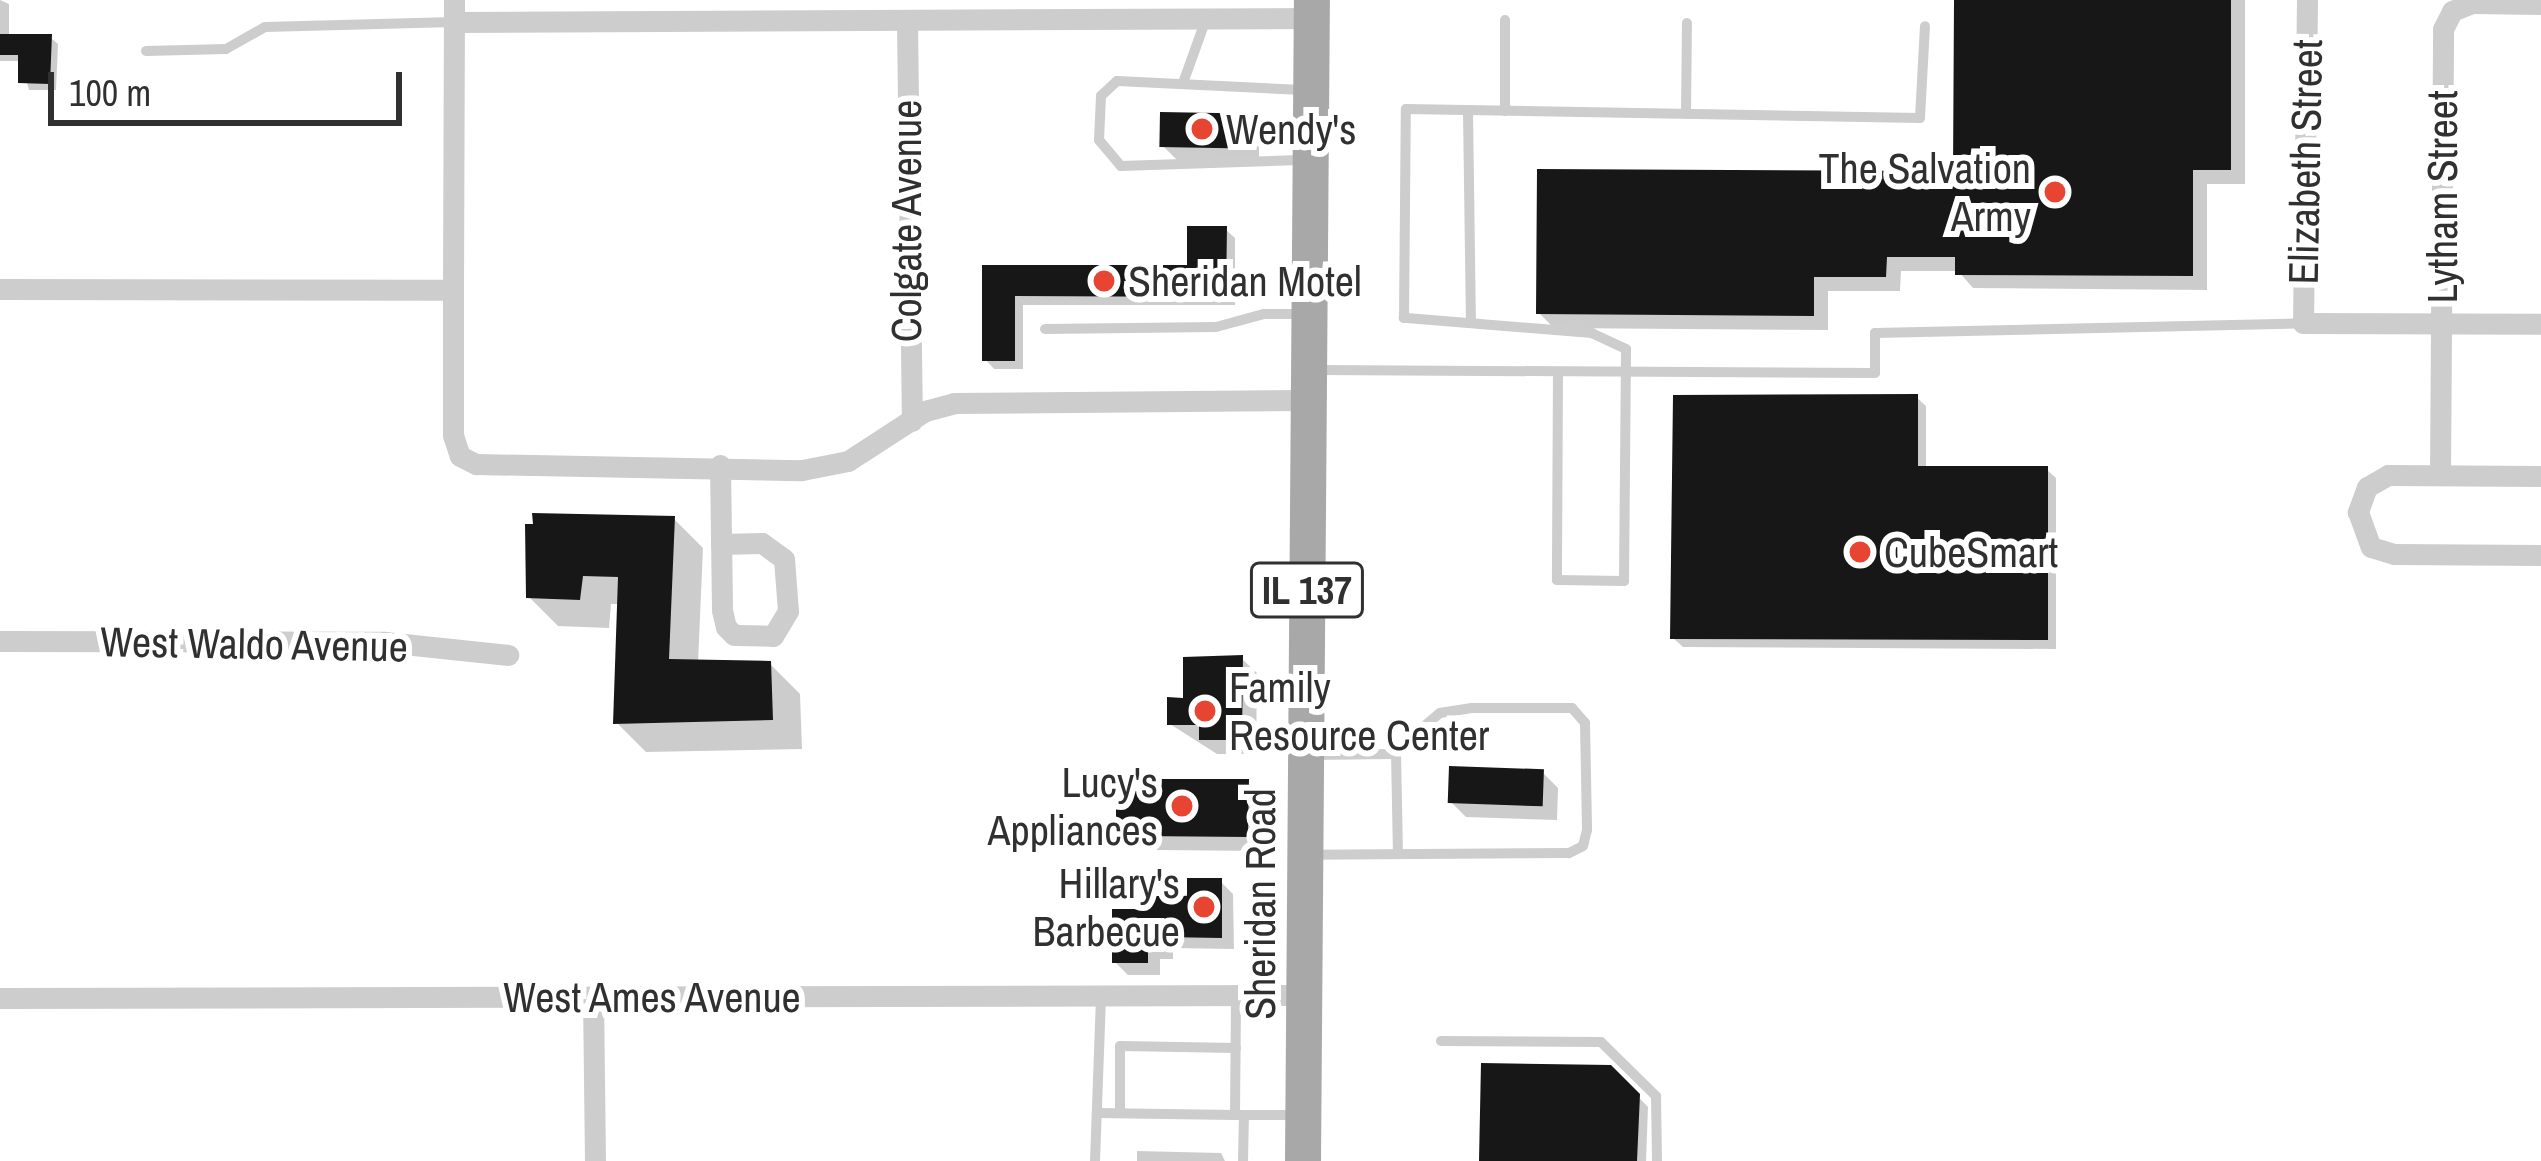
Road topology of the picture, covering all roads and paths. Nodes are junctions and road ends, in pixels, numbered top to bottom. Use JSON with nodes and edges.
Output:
{"nodes":[{"id":1,"x":2307,"y":0,"type":"edge"},
{"id":2,"x":2541,"y":4,"type":"edge"},
{"id":3,"x":1312,"y":9,"type":"edge"},
{"id":4,"x":942,"y":10,"type":"edge"},
{"id":5,"x":1060,"y":10,"type":"edge"},
{"id":6,"x":454,"y":11,"type":"edge"},
{"id":7,"x":1206,"y":19,"type":"junction"},
{"id":8,"x":1505,"y":20,"type":"dead end"},
{"id":9,"x":908,"y":21,"type":"junction"},
{"id":10,"x":1687,"y":23,"type":"dead end"},
{"id":11,"x":1925,"y":26,"type":"dead end"},
{"id":12,"x":146,"y":51,"type":"dead end"},
{"id":13,"x":1184,"y":83,"type":"junction"},
{"id":14,"x":1311,"y":91,"type":"junction"},
{"id":15,"x":1468,"y":111,"type":"junction"},
{"id":16,"x":1504,"y":111,"type":"junction"},
{"id":17,"x":1686,"y":114,"type":"junction"},
{"id":18,"x":1311,"y":160,"type":"junction"},
{"id":19,"x":0,"y":289,"type":"edge"},
{"id":20,"x":454,"y":290,"type":"junction"},
{"id":21,"x":1310,"y":314,"type":"junction"},
{"id":22,"x":1471,"y":322,"type":"junction"},
{"id":23,"x":2441,"y":322,"type":"junction"},
{"id":24,"x":2303,"y":323,"type":"junction"},
{"id":25,"x":2541,"y":324,"type":"edge"},
{"id":26,"x":1045,"y":329,"type":"dead end"},
{"id":27,"x":1558,"y":372,"type":"junction"},
{"id":28,"x":1626,"y":372,"type":"junction"},
{"id":29,"x":1309,"y":385,"type":"junction"},
{"id":30,"x":912,"y":421,"type":"junction"},
{"id":31,"x":720,"y":465,"type":"junction"},
{"id":32,"x":2440,"y":475,"type":"junction"},
{"id":33,"x":2541,"y":476,"type":"edge"},
{"id":34,"x":721,"y":544,"type":"junction"},
{"id":35,"x":2541,"y":555,"type":"edge"},
{"id":36,"x":0,"y":641,"type":"edge"},
{"id":37,"x":508,"y":655,"type":"dead end"},
{"id":38,"x":1396,"y":752,"type":"junction"},
{"id":39,"x":1306,"y":755,"type":"junction"},
{"id":40,"x":1398,"y":854,"type":"junction"},
{"id":41,"x":1305,"y":856,"type":"junction"},
{"id":42,"x":1236,"y":995,"type":"junction"},
{"id":43,"x":1305,"y":995,"type":"junction"},
{"id":44,"x":1101,"y":996,"type":"junction"},
{"id":45,"x":593,"y":997,"type":"junction"},
{"id":46,"x":0,"y":998,"type":"edge"},
{"id":47,"x":1441,"y":1041,"type":"dead end"},
{"id":48,"x":1236,"y":1048,"type":"junction"},
{"id":49,"x":1097,"y":1112,"type":"junction"},
{"id":50,"x":1120,"y":1113,"type":"junction"},
{"id":51,"x":1240,"y":1114,"type":"junction"},
{"id":52,"x":1304,"y":1115,"type":"junction"},
{"id":53,"x":595,"y":1161,"type":"edge"},
{"id":54,"x":1095,"y":1161,"type":"edge"},
{"id":55,"x":1243,"y":1161,"type":"edge"},
{"id":56,"x":1303,"y":1161,"type":"edge"},
{"id":57,"x":1657,"y":1161,"type":"edge"}],
"edges":[{"from":1,"to":24,"type":"street","name":"Elizabeth Street"},
{"from":2,"to":23,"type":"street","name":"Lytham Street"},
{"from":3,"to":7,"type":"street"},
{"from":3,"to":14,"type":"main road","name":"Sheridan Road","number":"IL 137"},
{"from":4,"to":5,"type":"street"},
{"from":4,"to":9,"type":"street"},
{"from":5,"to":7,"type":"street"},
{"from":6,"to":9,"type":"street"},
{"from":6,"to":12,"type":"lane"},
{"from":6,"to":20,"type":"street"},
{"from":7,"to":13,"type":"lane"},
{"from":8,"to":16,"type":"lane"},
{"from":9,"to":30,"type":"street","name":"Colgate Avenue"},
{"from":10,"to":17,"type":"lane"},
{"from":11,"to":17,"type":"lane"},
{"from":13,"to":14,"type":"lane"},
{"from":13,"to":18,"type":"lane"},
{"from":14,"to":18,"type":"main road","name":"Sheridan Road","number":"IL 137"},
{"from":15,"to":16,"type":"lane"},
{"from":15,"to":22,"type":"lane"},
{"from":15,"to":22,"type":"lane"},
{"from":16,"to":17,"type":"lane"},
{"from":18,"to":21,"type":"main road","name":"Sheridan Road","number":"IL 137"},
{"from":19,"to":20,"type":"street"},
{"from":20,"to":31,"type":"street"},
{"from":21,"to":26,"type":"lane"},
{"from":21,"to":29,"type":"main road","name":"Sheridan Road","number":"IL 137"},
{"from":22,"to":28,"type":"lane"},
{"from":23,"to":24,"type":"street"},
{"from":23,"to":25,"type":"street"},
{"from":23,"to":32,"type":"street","name":"Lytham Street"},
{"from":24,"to":28,"type":"lane"},
{"from":27,"to":28,"type":"lane"},
{"from":27,"to":28,"type":"lane"},
{"from":27,"to":29,"type":"lane"},
{"from":29,"to":30,"type":"street"},
{"from":29,"to":39,"type":"main road","name":"Sheridan Road","number":"IL 137"},
{"from":30,"to":31,"type":"street"},
{"from":31,"to":34,"type":"street"},
{"from":32,"to":33,"type":"street"},
{"from":32,"to":35,"type":"street"},
{"from":34,"to":34,"type":"street"},
{"from":36,"to":37,"type":"street","name":"West Waldo Avenue"},
{"from":38,"to":39,"type":"lane"},
{"from":38,"to":40,"type":"lane"},
{"from":38,"to":40,"type":"lane"},
{"from":39,"to":41,"type":"main road","name":"Sheridan Road","number":"IL 137"},
{"from":40,"to":41,"type":"lane"},
{"from":41,"to":43,"type":"main road","name":"Sheridan Road","number":"IL 137"},
{"from":42,"to":43,"type":"street","name":"West Ames Avenue"},
{"from":42,"to":44,"type":"street","name":"West Ames Avenue"},
{"from":42,"to":48,"type":"lane"},
{"from":43,"to":52,"type":"main road","name":"Sheridan Road","number":"IL 137"},
{"from":44,"to":45,"type":"street","name":"West Ames Avenue"},
{"from":44,"to":49,"type":"lane"},
{"from":45,"to":46,"type":"street","name":"West Ames Avenue"},
{"from":45,"to":53,"type":"street"},
{"from":47,"to":57,"type":"lane"},
{"from":48,"to":50,"type":"lane"},
{"from":48,"to":51,"type":"lane"},
{"from":49,"to":50,"type":"lane"},
{"from":49,"to":54,"type":"lane"},
{"from":50,"to":51,"type":"lane"},
{"from":51,"to":52,"type":"lane"},
{"from":51,"to":55,"type":"lane"},
{"from":52,"to":56,"type":"main road","name":"Sheridan Road","number":"IL 137"}]}
